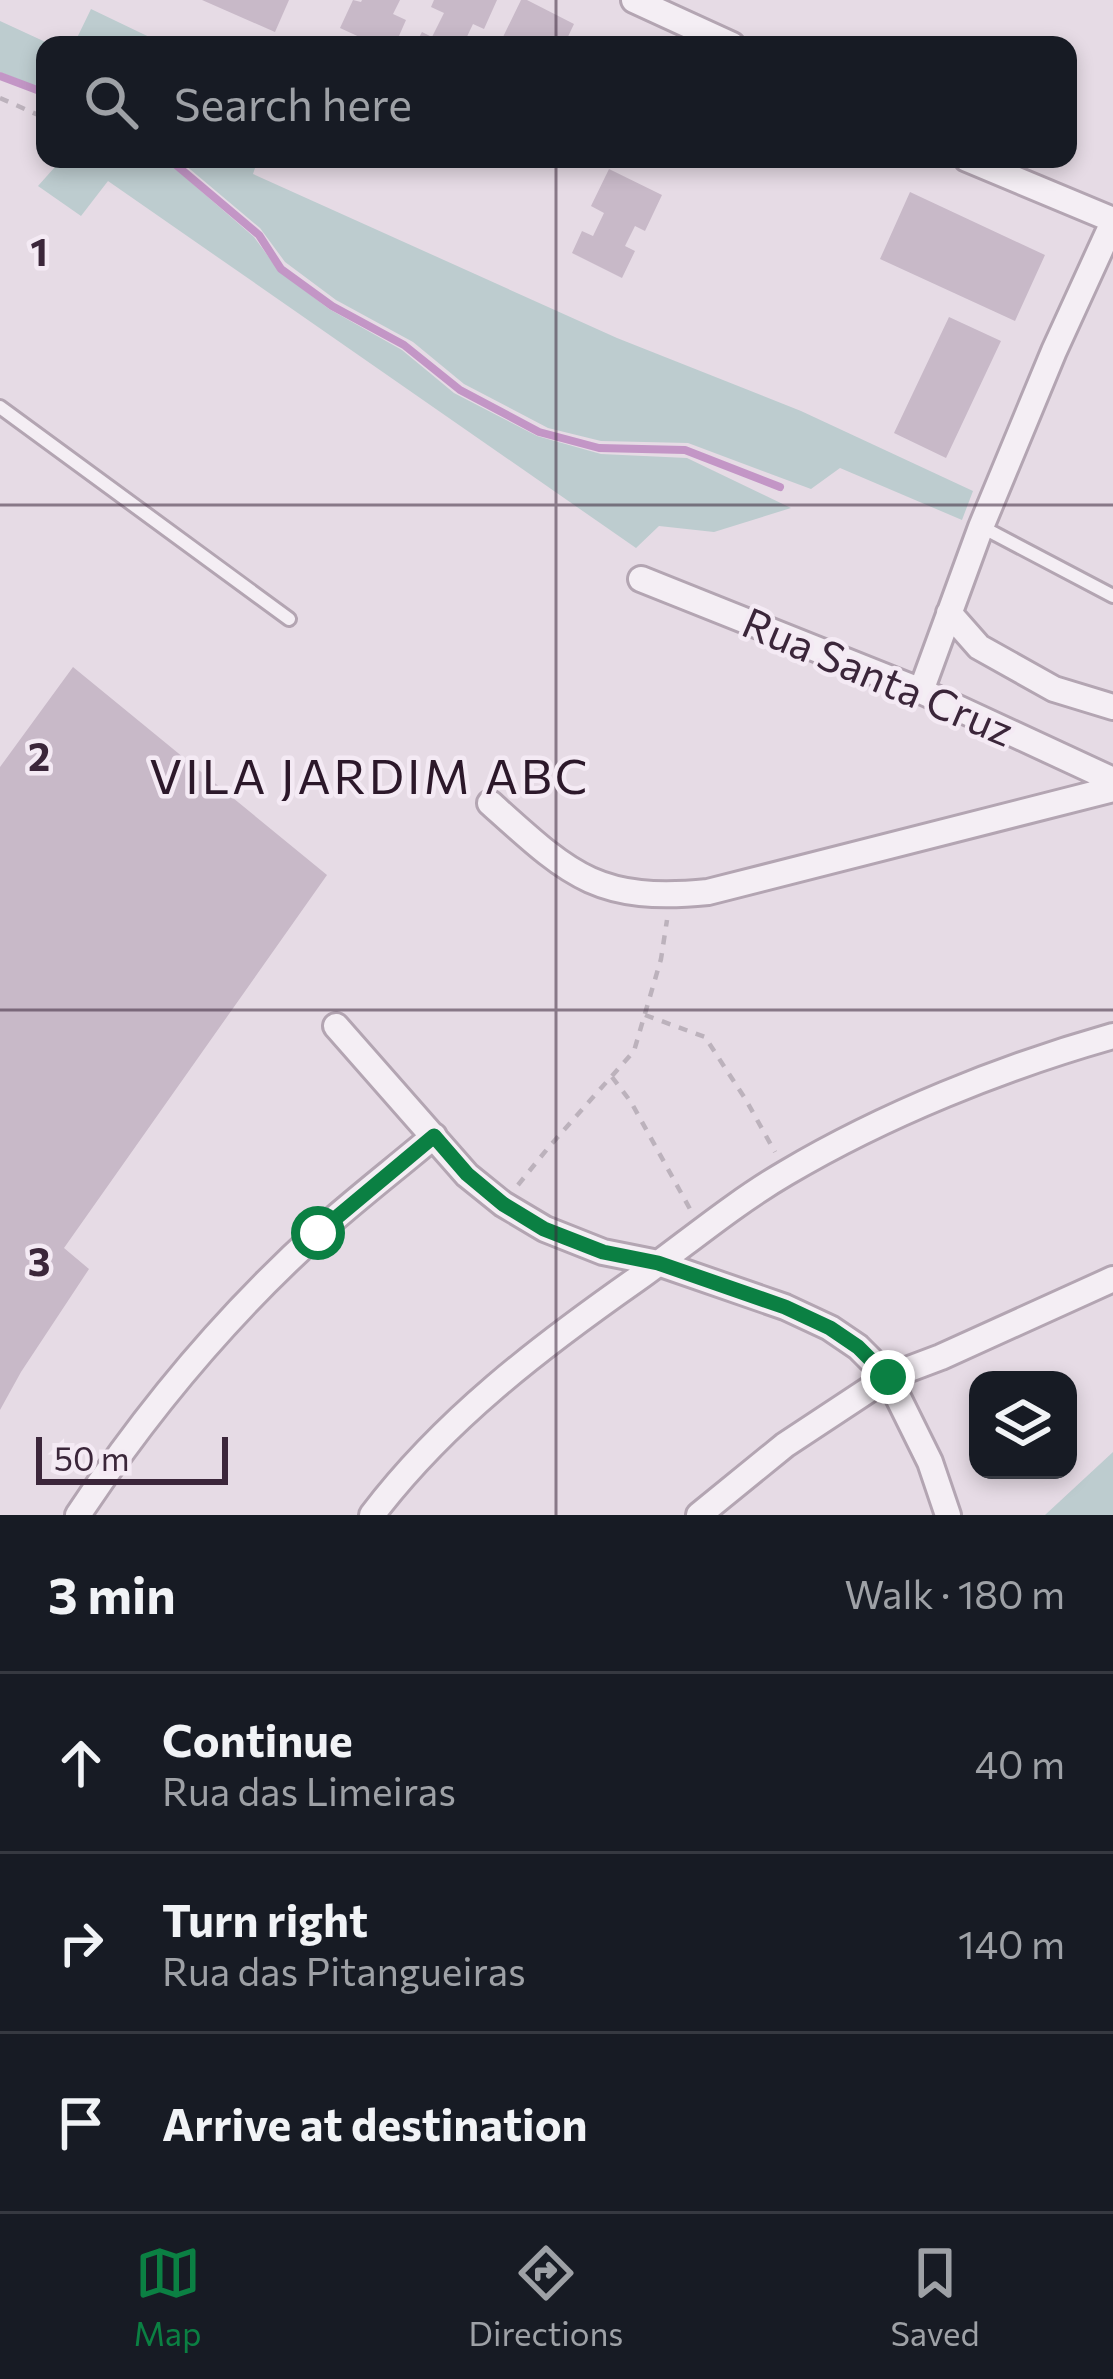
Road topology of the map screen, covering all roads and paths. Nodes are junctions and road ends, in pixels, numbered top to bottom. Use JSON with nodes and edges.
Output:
{"nodes":[{"id":1,"x":634,"y":0,"type":"edge"},
{"id":2,"x":712,"y":36,"type":"edge"},
{"id":3,"x":0,"y":98,"type":"edge"},
{"id":4,"x":36,"y":114,"type":"edge"},
{"id":5,"x":988,"y":168,"type":"edge"},
{"id":6,"x":1113,"y":221,"type":"edge"},
{"id":7,"x":0,"y":407,"type":"edge"},
{"id":8,"x":980,"y":526,"type":"junction"},
{"id":9,"x":641,"y":579,"type":"dead end"},
{"id":10,"x":1113,"y":596,"type":"edge"},
{"id":11,"x":949,"y":614,"type":"junction"},
{"id":12,"x":289,"y":619,"type":"dead end"},
{"id":13,"x":921,"y":691,"type":"junction"},
{"id":14,"x":1113,"y":707,"type":"edge"},
{"id":15,"x":1113,"y":780,"type":"edge"},
{"id":16,"x":1113,"y":789,"type":"edge"},
{"id":17,"x":490,"y":802,"type":"dead end"},
{"id":18,"x":671,"y":896,"type":"junction"},
{"id":19,"x":645,"y":1015,"type":"junction"},
{"id":20,"x":336,"y":1026,"type":"dead end"},
{"id":21,"x":1113,"y":1036,"type":"edge"},
{"id":22,"x":612,"y":1077,"type":"junction"},
{"id":23,"x":434,"y":1136,"type":"junction"},
{"id":24,"x":786,"y":1173,"type":"junction"},
{"id":25,"x":503,"y":1204,"type":"junction"},
{"id":26,"x":700,"y":1231,"type":"junction"},
{"id":27,"x":658,"y":1263,"type":"junction"},
{"id":28,"x":1113,"y":1279,"type":"edge"},
{"id":29,"x":888,"y":1377,"type":"junction"},
{"id":30,"x":79,"y":1515,"type":"edge"},
{"id":31,"x":372,"y":1515,"type":"edge"},
{"id":32,"x":699,"y":1515,"type":"edge"},
{"id":33,"x":948,"y":1515,"type":"edge"}],
"edges":[{"from":1,"to":2,"type":"street"},
{"from":3,"to":4,"type":"path"},
{"from":5,"to":6,"type":"street"},
{"from":6,"to":8,"type":"street"},
{"from":7,"to":12,"type":"lane"},
{"from":8,"to":10,"type":"lane"},
{"from":8,"to":11,"type":"street"},
{"from":9,"to":13,"type":"street","name":"Rua Santa Cruz"},
{"from":11,"to":13,"type":"street"},
{"from":11,"to":14,"type":"street"},
{"from":13,"to":15,"type":"street","name":"Rua Santa Cruz"},
{"from":16,"to":18,"type":"street"},
{"from":17,"to":18,"type":"street"},
{"from":18,"to":19,"type":"path"},
{"from":19,"to":22,"type":"path"},
{"from":19,"to":24,"type":"path"},
{"from":20,"to":23,"type":"street"},
{"from":21,"to":24,"type":"street"},
{"from":22,"to":25,"type":"path"},
{"from":22,"to":26,"type":"path"},
{"from":23,"to":25,"type":"street"},
{"from":23,"to":30,"type":"street"},
{"from":24,"to":26,"type":"street"},
{"from":25,"to":27,"type":"street"},
{"from":26,"to":27,"type":"street"},
{"from":27,"to":29,"type":"street"},
{"from":27,"to":31,"type":"street"},
{"from":28,"to":29,"type":"street"},
{"from":29,"to":32,"type":"street"},
{"from":29,"to":33,"type":"street"}]}
